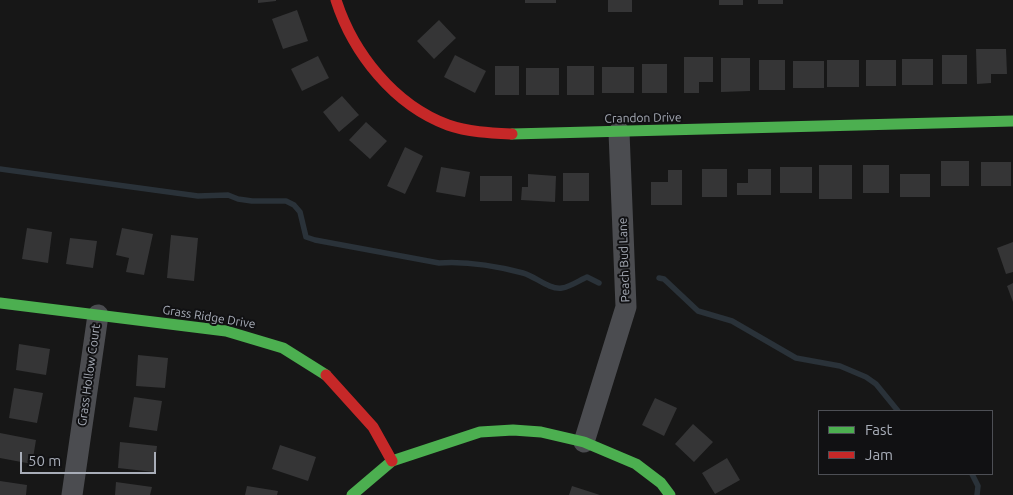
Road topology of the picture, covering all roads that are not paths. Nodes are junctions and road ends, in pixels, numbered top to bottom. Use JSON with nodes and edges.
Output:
{"nodes":[{"id":1,"x":336,"y":0,"type":"edge"},
{"id":2,"x":1013,"y":121,"type":"edge"},
{"id":3,"x":619,"y":132,"type":"junction"},
{"id":4,"x":0,"y":303,"type":"edge"},
{"id":5,"x":98,"y":315,"type":"junction"},
{"id":6,"x":584,"y":442,"type":"junction"},
{"id":7,"x":392,"y":461,"type":"junction"},
{"id":8,"x":72,"y":495,"type":"edge"},
{"id":9,"x":352,"y":495,"type":"edge"},
{"id":10,"x":670,"y":495,"type":"edge"}],
"edges":[{"from":1,"to":3,"type":"street","name":"Crandon Drive"},
{"from":2,"to":3,"type":"street","name":"Crandon Drive"},
{"from":3,"to":6,"type":"street","name":"Peach Bud Lane"},
{"from":4,"to":5,"type":"street","name":"Grass Ridge Drive"},
{"from":5,"to":7,"type":"street","name":"Grass Ridge Drive"},
{"from":5,"to":8,"type":"street","name":"Grass Hollow Court"},
{"from":6,"to":7,"type":"street"},
{"from":6,"to":10,"type":"street"},
{"from":7,"to":9,"type":"street"}]}
